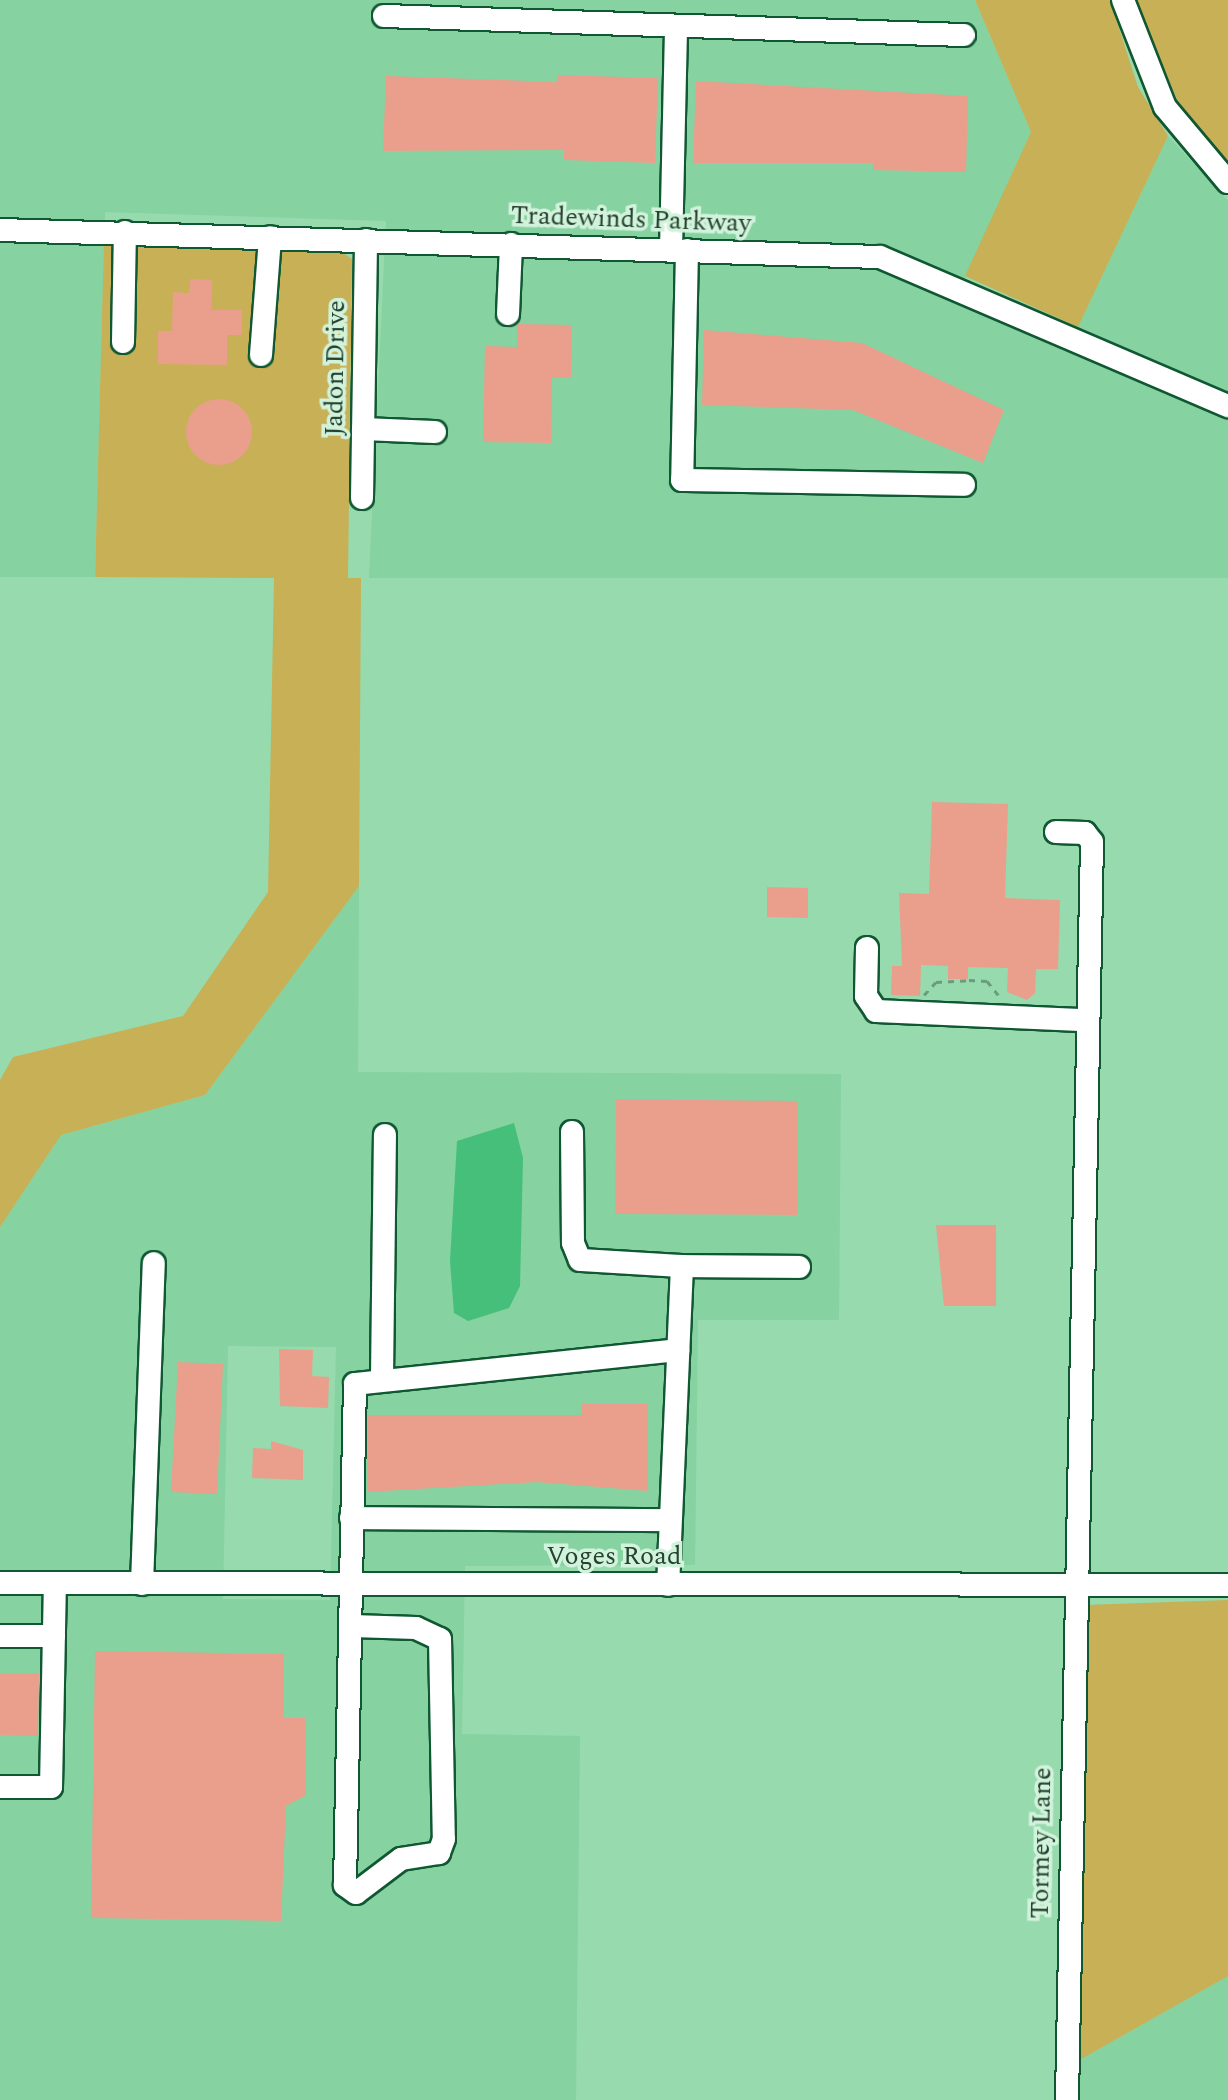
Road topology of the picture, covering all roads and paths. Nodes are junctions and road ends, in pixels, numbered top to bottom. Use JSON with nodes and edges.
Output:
{"nodes":[{"id":1,"x":1123,"y":0,"type":"edge"},
{"id":2,"x":384,"y":16,"type":"dead end"},
{"id":3,"x":676,"y":26,"type":"junction"},
{"id":4,"x":964,"y":35,"type":"dead end"},
{"id":5,"x":1228,"y":182,"type":"edge"},
{"id":6,"x":0,"y":230,"type":"edge"},
{"id":7,"x":125,"y":232,"type":"junction"},
{"id":8,"x":270,"y":237,"type":"junction"},
{"id":9,"x":366,"y":240,"type":"junction"},
{"id":10,"x":511,"y":244,"type":"junction"},
{"id":11,"x":679,"y":250,"type":"junction"},
{"id":12,"x":508,"y":314,"type":"dead end"},
{"id":13,"x":123,"y":342,"type":"dead end"},
{"id":14,"x":261,"y":355,"type":"dead end"},
{"id":15,"x":1228,"y":406,"type":"edge"},
{"id":16,"x":363,"y":429,"type":"junction"},
{"id":17,"x":435,"y":432,"type":"dead end"},
{"id":18,"x":964,"y":485,"type":"dead end"},
{"id":19,"x":362,"y":498,"type":"dead end"},
{"id":20,"x":1056,"y":832,"type":"dead end"},
{"id":21,"x":867,"y":948,"type":"dead end"},
{"id":22,"x":923,"y":1015,"type":"junction"},
{"id":23,"x":1000,"y":1017,"type":"junction"},
{"id":24,"x":1086,"y":1020,"type":"junction"},
{"id":25,"x":572,"y":1132,"type":"dead end"},
{"id":26,"x":385,"y":1135,"type":"dead end"},
{"id":27,"x":154,"y":1263,"type":"dead end"},
{"id":28,"x":682,"y":1266,"type":"junction"},
{"id":29,"x":799,"y":1267,"type":"dead end"},
{"id":30,"x":678,"y":1350,"type":"junction"},
{"id":31,"x":382,"y":1377,"type":"junction"},
{"id":32,"x":351,"y":1518,"type":"junction"},
{"id":33,"x":668,"y":1520,"type":"junction"},
{"id":34,"x":0,"y":1583,"type":"edge"},
{"id":35,"x":55,"y":1583,"type":"junction"},
{"id":36,"x":142,"y":1584,"type":"junction"},
{"id":37,"x":352,"y":1585,"type":"junction"},
{"id":38,"x":668,"y":1585,"type":"junction"},
{"id":39,"x":1228,"y":1585,"type":"edge"},
{"id":40,"x":1073,"y":1586,"type":"junction"},
{"id":41,"x":352,"y":1626,"type":"junction"},
{"id":42,"x":0,"y":1636,"type":"edge"},
{"id":43,"x":54,"y":1636,"type":"junction"},
{"id":44,"x":0,"y":1787,"type":"edge"},
{"id":45,"x":1067,"y":2100,"type":"edge"}],
"edges":[{"from":1,"to":5,"type":"street"},
{"from":2,"to":3,"type":"street"},
{"from":3,"to":4,"type":"street"},
{"from":3,"to":11,"type":"street"},
{"from":6,"to":7,"type":"street","name":"Tradewinds Parkway"},
{"from":7,"to":8,"type":"street","name":"Tradewinds Parkway"},
{"from":7,"to":13,"type":"street"},
{"from":8,"to":9,"type":"street","name":"Tradewinds Parkway"},
{"from":8,"to":14,"type":"street"},
{"from":9,"to":10,"type":"street","name":"Tradewinds Parkway"},
{"from":9,"to":16,"type":"street","name":"Jadon Drive"},
{"from":10,"to":11,"type":"street","name":"Tradewinds Parkway"},
{"from":10,"to":12,"type":"street"},
{"from":11,"to":15,"type":"street","name":"Tradewinds Parkway"},
{"from":11,"to":18,"type":"street"},
{"from":16,"to":17,"type":"street"},
{"from":16,"to":19,"type":"street","name":"Jadon Drive"},
{"from":20,"to":24,"type":"street","name":"Tormey Lane"},
{"from":21,"to":22,"type":"street"},
{"from":22,"to":23,"type":"street"},
{"from":22,"to":23,"type":"path"},
{"from":23,"to":24,"type":"street"},
{"from":24,"to":40,"type":"street","name":"Tormey Lane"},
{"from":25,"to":28,"type":"street"},
{"from":26,"to":31,"type":"street"},
{"from":27,"to":36,"type":"street"},
{"from":28,"to":29,"type":"street"},
{"from":28,"to":30,"type":"street"},
{"from":30,"to":31,"type":"street"},
{"from":30,"to":33,"type":"street"},
{"from":31,"to":32,"type":"street"},
{"from":32,"to":33,"type":"street"},
{"from":32,"to":37,"type":"street"},
{"from":33,"to":38,"type":"street"},
{"from":34,"to":35,"type":"street","name":"Voges Road"},
{"from":35,"to":36,"type":"street","name":"Voges Road"},
{"from":35,"to":43,"type":"street"},
{"from":36,"to":37,"type":"street","name":"Voges Road"},
{"from":37,"to":38,"type":"street","name":"Voges Road"},
{"from":37,"to":41,"type":"street"},
{"from":38,"to":40,"type":"street","name":"Voges Road"},
{"from":39,"to":40,"type":"street","name":"Voges Road"},
{"from":40,"to":45,"type":"street","name":"Tormey Lane"},
{"from":41,"to":41,"type":"street"},
{"from":42,"to":43,"type":"street"},
{"from":43,"to":44,"type":"street"}]}
